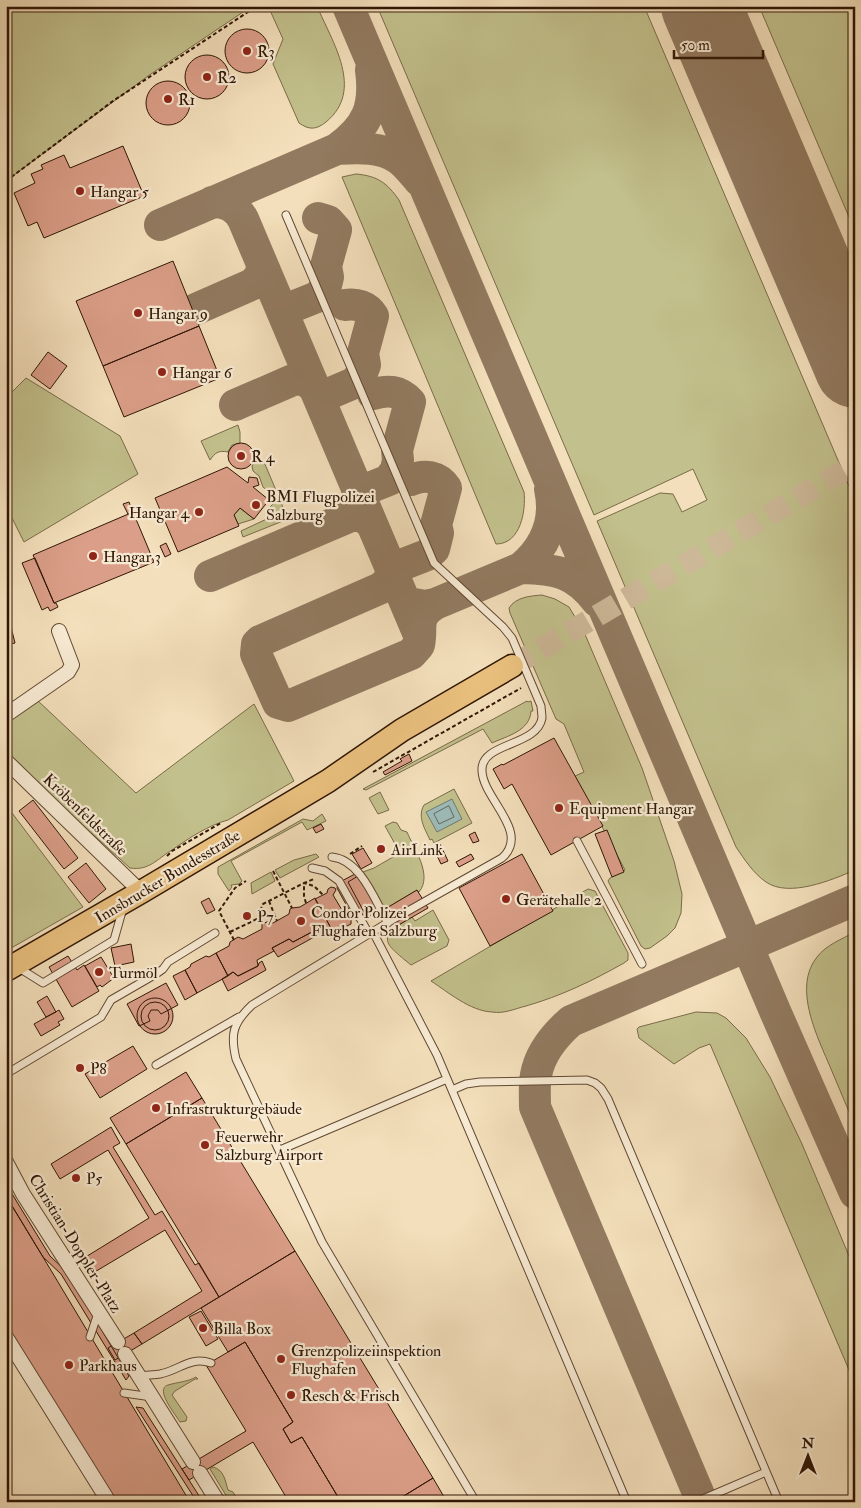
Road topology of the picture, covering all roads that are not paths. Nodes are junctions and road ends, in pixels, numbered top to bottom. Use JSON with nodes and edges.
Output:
{"nodes":[{"id":1,"x":286,"y":215,"type":"dead end"},
{"id":2,"x":59,"y":631,"type":"dead end"},
{"id":3,"x":6,"y":715,"type":"edge"},
{"id":4,"x":6,"y":761,"type":"edge"},
{"id":5,"x":328,"y":781,"type":"junction"},
{"id":6,"x":577,"y":841,"type":"dead end"},
{"id":7,"x":332,"y":857,"type":"dead end"},
{"id":8,"x":312,"y":868,"type":"dead end"},
{"id":9,"x":134,"y":897,"type":"junction"},
{"id":10,"x":388,"y":923,"type":"junction"},
{"id":11,"x":215,"y":933,"type":"dead end"},
{"id":12,"x":371,"y":933,"type":"junction"},
{"id":13,"x":642,"y":964,"type":"dead end"},
{"id":14,"x":10,"y":968,"type":"edge"},
{"id":15,"x":240,"y":1017,"type":"junction"},
{"id":16,"x":156,"y":1065,"type":"dead end"},
{"id":17,"x":6,"y":1074,"type":"edge"},
{"id":18,"x":447,"y":1079,"type":"junction"},
{"id":19,"x":452,"y":1090,"type":"junction"},
{"id":20,"x":280,"y":1150,"type":"junction"},
{"id":21,"x":6,"y":1162,"type":"edge"},
{"id":22,"x":99,"y":1312,"type":"junction"},
{"id":23,"x":6,"y":1337,"type":"edge"},
{"id":24,"x":90,"y":1337,"type":"dead end"},
{"id":25,"x":211,"y":1363,"type":"dead end"},
{"id":26,"x":140,"y":1376,"type":"junction"},
{"id":27,"x":124,"y":1393,"type":"dead end"},
{"id":28,"x":153,"y":1398,"type":"junction"},
{"id":29,"x":766,"y":1472,"type":"junction"},
{"id":30,"x":208,"y":1486,"type":"junction"},
{"id":31,"x":109,"y":1502,"type":"edge"},
{"id":32,"x":206,"y":1502,"type":"edge"},
{"id":33,"x":218,"y":1502,"type":"edge"},
{"id":34,"x":476,"y":1502,"type":"edge"},
{"id":35,"x":627,"y":1502,"type":"edge"},
{"id":36,"x":696,"y":1502,"type":"edge"},
{"id":37,"x":779,"y":1502,"type":"edge"}],
"edges":[{"from":1,"to":10,"type":"lane"},
{"from":2,"to":3,"type":"street"},
{"from":4,"to":9,"type":"street","name":"Kröbenfeldstraße"},
{"from":5,"to":5,"type":"main road","name":"Innsbrucker Bundesstraße"},
{"from":5,"to":9,"type":"main road","name":"Innsbrucker Bundesstraße"},
{"from":6,"to":13,"type":"lane"},
{"from":7,"to":10,"type":"lane"},
{"from":8,"to":12,"type":"lane"},
{"from":9,"to":14,"type":"main road","name":"Innsbrucker Bundesstraße"},
{"from":10,"to":12,"type":"lane"},
{"from":11,"to":17,"type":"lane"},
{"from":12,"to":15,"type":"lane"},
{"from":12,"to":18,"type":"lane"},
{"from":15,"to":16,"type":"lane"},
{"from":15,"to":20,"type":"lane"},
{"from":18,"to":19,"type":"lane"},
{"from":18,"to":20,"type":"lane"},
{"from":19,"to":29,"type":"lane"},
{"from":19,"to":35,"type":"lane"},
{"from":20,"to":34,"type":"lane"},
{"from":21,"to":22,"type":"street","name":"Christian-Doppler-Platz"},
{"from":22,"to":24,"type":"lane"},
{"from":22,"to":26,"type":"street","name":"Christian-Doppler-Platz"},
{"from":23,"to":31,"type":"street"},
{"from":25,"to":26,"type":"lane"},
{"from":26,"to":28,"type":"street","name":"Christian-Doppler-Platz"},
{"from":27,"to":28,"type":"lane"},
{"from":28,"to":30,"type":"street","name":"Christian-Doppler-Platz"},
{"from":29,"to":36,"type":"lane"},
{"from":29,"to":37,"type":"lane"},
{"from":30,"to":32,"type":"lane"},
{"from":30,"to":33,"type":"street","name":"Christian-Doppler-Platz"}]}
